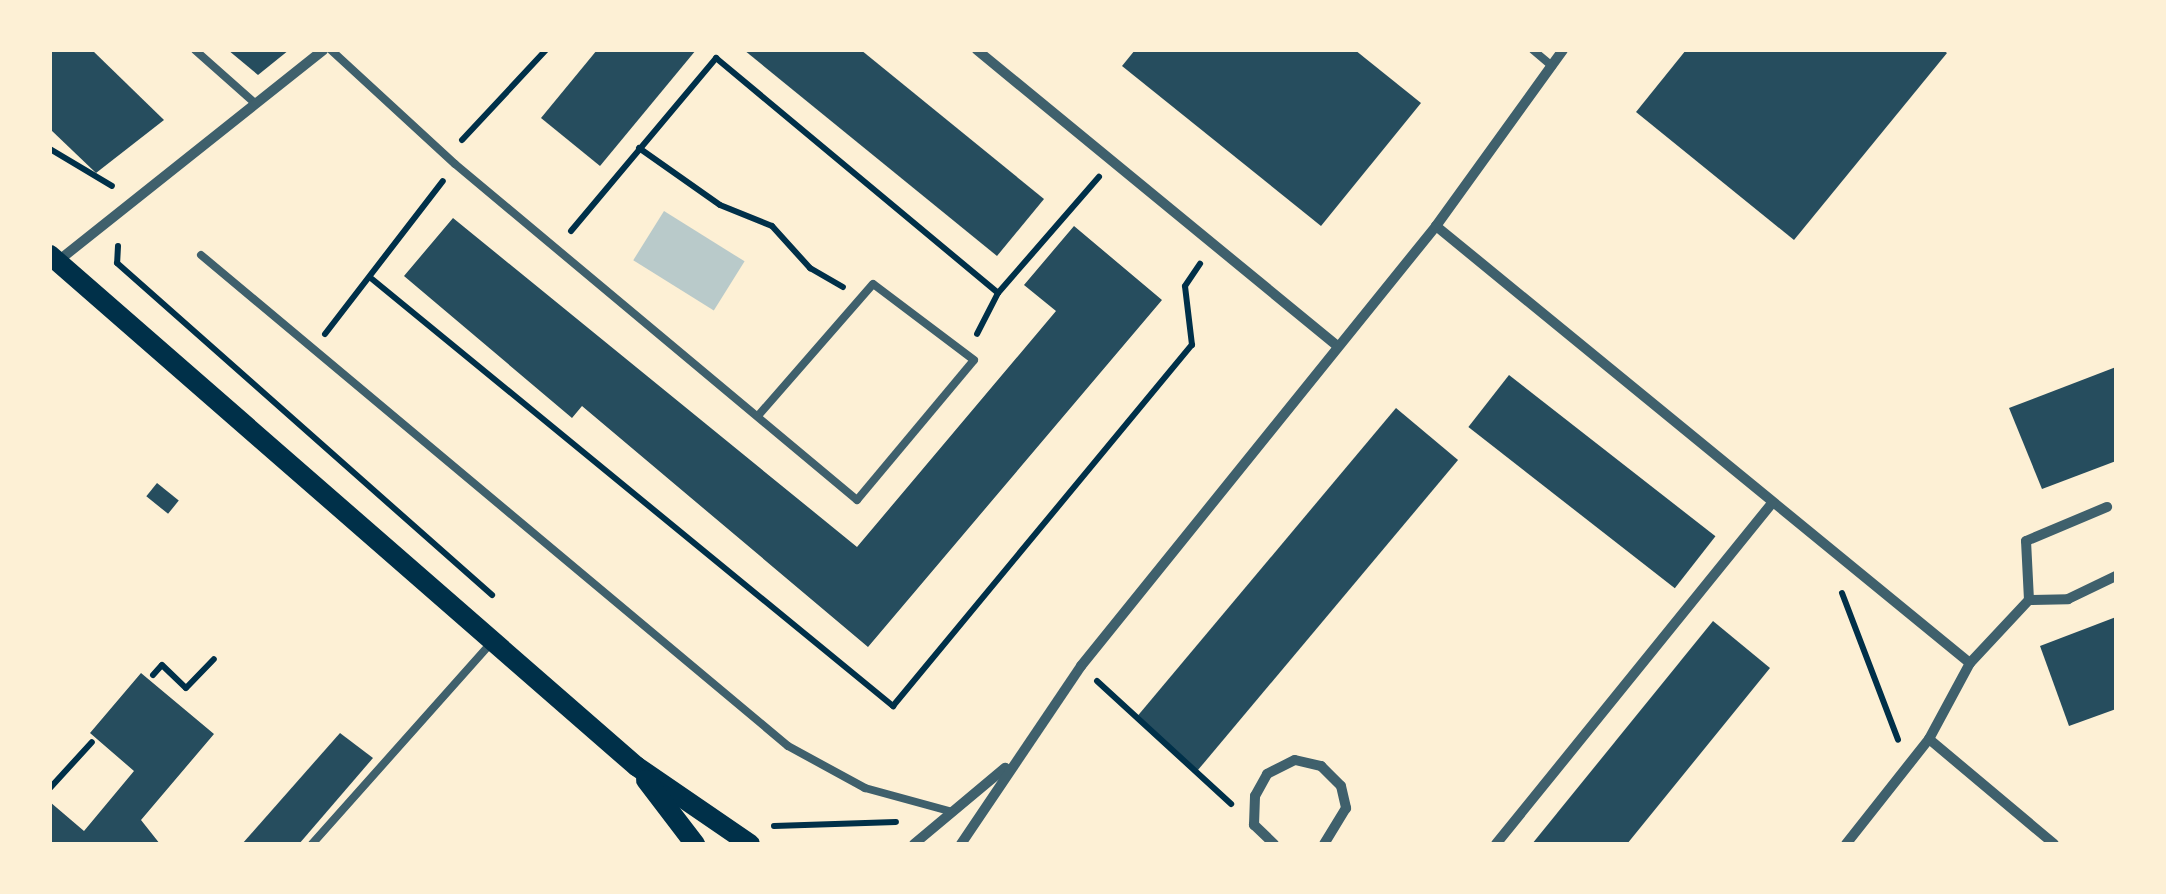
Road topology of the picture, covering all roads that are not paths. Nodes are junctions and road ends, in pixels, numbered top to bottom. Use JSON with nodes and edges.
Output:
{"nodes":[{"id":1,"x":195,"y":50,"type":"edge"},
{"id":2,"x":327,"y":50,"type":"edge"},
{"id":3,"x":978,"y":50,"type":"edge"},
{"id":4,"x":1533,"y":50,"type":"edge"},
{"id":5,"x":1563,"y":50,"type":"edge"},
{"id":6,"x":1552,"y":66,"type":"junction"},
{"id":7,"x":256,"y":104,"type":"junction"},
{"id":8,"x":1436,"y":226,"type":"junction"},
{"id":9,"x":201,"y":255,"type":"dead end"},
{"id":10,"x":53,"y":258,"type":"edge"},
{"id":11,"x":1336,"y":345,"type":"junction"},
{"id":12,"x":758,"y":416,"type":"junction"},
{"id":13,"x":1772,"y":504,"type":"junction"},
{"id":14,"x":2107,"y":507,"type":"dead end"},
{"id":15,"x":2116,"y":576,"type":"edge"},
{"id":16,"x":2029,"y":600,"type":"junction"},
{"id":17,"x":492,"y":642,"type":"junction"},
{"id":18,"x":1970,"y":662,"type":"junction"},
{"id":19,"x":1928,"y":740,"type":"junction"},
{"id":20,"x":1014,"y":760,"type":"junction"},
{"id":21,"x":636,"y":766,"type":"junction"},
{"id":22,"x":953,"y":812,"type":"junction"},
{"id":23,"x":312,"y":844,"type":"edge"},
{"id":24,"x":695,"y":844,"type":"edge"},
{"id":25,"x":750,"y":844,"type":"edge"},
{"id":26,"x":914,"y":844,"type":"edge"},
{"id":27,"x":960,"y":844,"type":"edge"},
{"id":28,"x":1274,"y":844,"type":"edge"},
{"id":29,"x":1324,"y":844,"type":"edge"},
{"id":30,"x":1496,"y":844,"type":"edge"},
{"id":31,"x":1846,"y":844,"type":"edge"},
{"id":32,"x":2054,"y":844,"type":"edge"}],
"edges":[{"from":1,"to":7,"type":"lane"},
{"from":2,"to":7,"type":"street"},
{"from":2,"to":12,"type":"lane"},
{"from":3,"to":11,"type":"street"},
{"from":4,"to":6,"type":"lane"},
{"from":5,"to":6,"type":"street"},
{"from":6,"to":8,"type":"street"},
{"from":7,"to":10,"type":"street"},
{"from":8,"to":11,"type":"street"},
{"from":8,"to":13,"type":"street"},
{"from":9,"to":22,"type":"lane"},
{"from":10,"to":17,"type":"main road"},
{"from":11,"to":20,"type":"street"},
{"from":12,"to":12,"type":"lane"},
{"from":13,"to":18,"type":"street"},
{"from":13,"to":30,"type":"street"},
{"from":14,"to":16,"type":"street"},
{"from":15,"to":16,"type":"street"},
{"from":16,"to":18,"type":"street"},
{"from":17,"to":21,"type":"main road"},
{"from":17,"to":23,"type":"lane"},
{"from":18,"to":19,"type":"street"},
{"from":19,"to":31,"type":"street"},
{"from":19,"to":32,"type":"street"},
{"from":20,"to":22,"type":"street"},
{"from":20,"to":27,"type":"street"},
{"from":21,"to":24,"type":"main road"},
{"from":21,"to":25,"type":"main road"},
{"from":22,"to":26,"type":"street"},
{"from":28,"to":29,"type":"street"}]}
